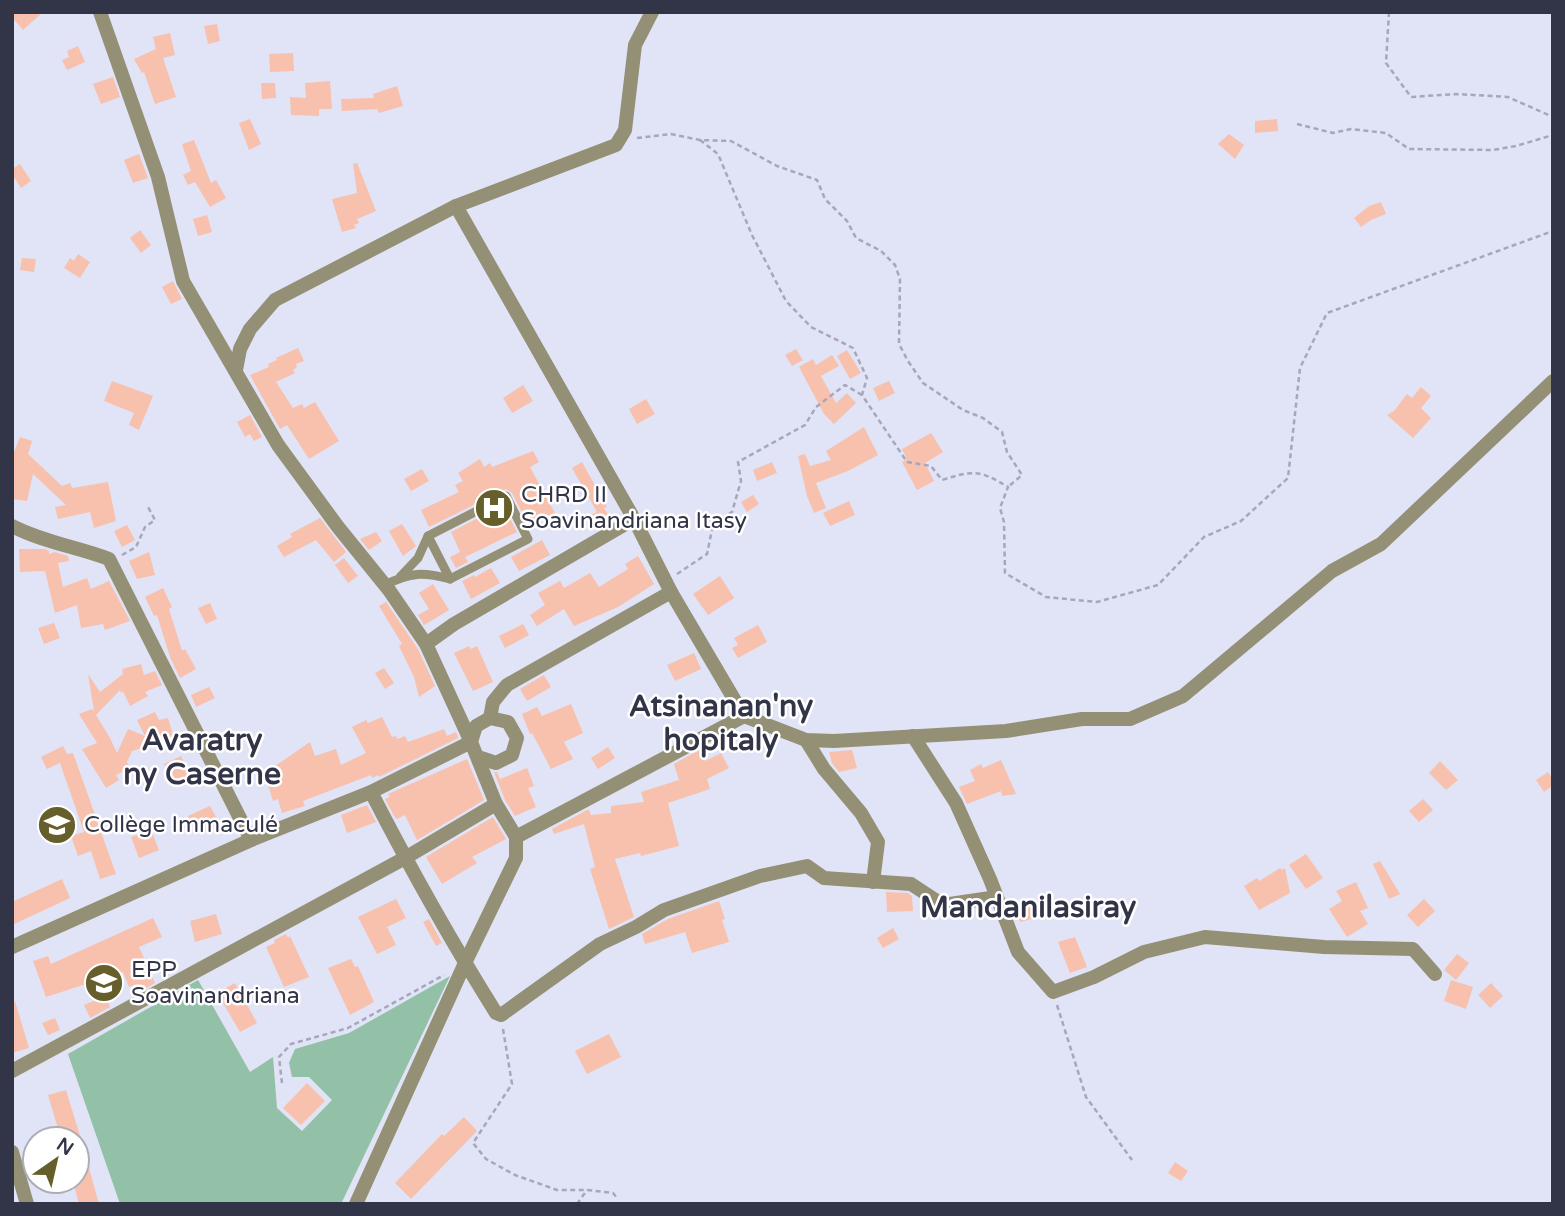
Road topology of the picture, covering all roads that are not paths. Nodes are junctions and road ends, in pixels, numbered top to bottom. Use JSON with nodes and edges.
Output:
{"nodes":[{"id":1,"x":100,"y":12,"type":"edge"},
{"id":2,"x":652,"y":12,"type":"edge"},
{"id":3,"x":456,"y":206,"type":"junction"},
{"id":4,"x":236,"y":370,"type":"junction"},
{"id":5,"x":1553,"y":381,"type":"edge"},
{"id":6,"x":634,"y":519,"type":"junction"},
{"id":7,"x":12,"y":526,"type":"edge"},
{"id":8,"x":428,"y":536,"type":"junction"},
{"id":9,"x":400,"y":577,"type":"junction"},
{"id":10,"x":450,"y":579,"type":"junction"},
{"id":11,"x":385,"y":585,"type":"junction"},
{"id":12,"x":668,"y":586,"type":"junction"},
{"id":13,"x":426,"y":644,"type":"junction"},
{"id":14,"x":744,"y":716,"type":"junction"},
{"id":15,"x":490,"y":718,"type":"junction"},
{"id":16,"x":913,"y":736,"type":"junction"},
{"id":17,"x":806,"y":740,"type":"junction"},
{"id":18,"x":471,"y":742,"type":"junction"},
{"id":19,"x":478,"y":757,"type":"junction"},
{"id":20,"x":371,"y":792,"type":"junction"},
{"id":21,"x":496,"y":804,"type":"junction"},
{"id":22,"x":516,"y":837,"type":"junction"},
{"id":23,"x":251,"y":840,"type":"junction"},
{"id":24,"x":405,"y":858,"type":"junction"},
{"id":25,"x":873,"y":881,"type":"junction"},
{"id":26,"x":997,"y":897,"type":"junction"},
{"id":27,"x":12,"y":947,"type":"edge"},
{"id":28,"x":465,"y":963,"type":"junction"},
{"id":29,"x":1436,"y":974,"type":"dead end"},
{"id":30,"x":12,"y":1071,"type":"edge"},
{"id":31,"x":12,"y":1152,"type":"edge"},
{"id":32,"x":27,"y":1204,"type":"edge"},
{"id":33,"x":356,"y":1204,"type":"edge"}],
"edges":[{"from":1,"to":4,"type":"street"},
{"from":2,"to":3,"type":"street"},
{"from":3,"to":4,"type":"street"},
{"from":3,"to":6,"type":"street"},
{"from":4,"to":11,"type":"street"},
{"from":5,"to":16,"type":"street"},
{"from":6,"to":12,"type":"street"},
{"from":6,"to":13,"type":"street"},
{"from":7,"to":23,"type":"street"},
{"from":8,"to":9,"type":"lane"},
{"from":8,"to":10,"type":"lane"},
{"from":8,"to":10,"type":"lane"},
{"from":9,"to":10,"type":"lane"},
{"from":9,"to":11,"type":"lane"},
{"from":11,"to":13,"type":"street"},
{"from":12,"to":14,"type":"street"},
{"from":12,"to":15,"type":"street"},
{"from":13,"to":18,"type":"street"},
{"from":14,"to":17,"type":"street"},
{"from":14,"to":22,"type":"street"},
{"from":15,"to":18,"type":"street"},
{"from":15,"to":19,"type":"street"},
{"from":16,"to":17,"type":"street"},
{"from":16,"to":26,"type":"street"},
{"from":17,"to":25,"type":"street"},
{"from":18,"to":19,"type":"street"},
{"from":18,"to":20,"type":"street"},
{"from":19,"to":21,"type":"street"},
{"from":20,"to":23,"type":"street"},
{"from":20,"to":24,"type":"street"},
{"from":21,"to":22,"type":"street"},
{"from":21,"to":24,"type":"street"},
{"from":22,"to":28,"type":"street"},
{"from":23,"to":27,"type":"street"},
{"from":24,"to":28,"type":"street"},
{"from":24,"to":30,"type":"street"},
{"from":25,"to":26,"type":"street"},
{"from":25,"to":28,"type":"street"},
{"from":26,"to":29,"type":"street"},
{"from":28,"to":33,"type":"street"},
{"from":31,"to":32,"type":"street"}]}
